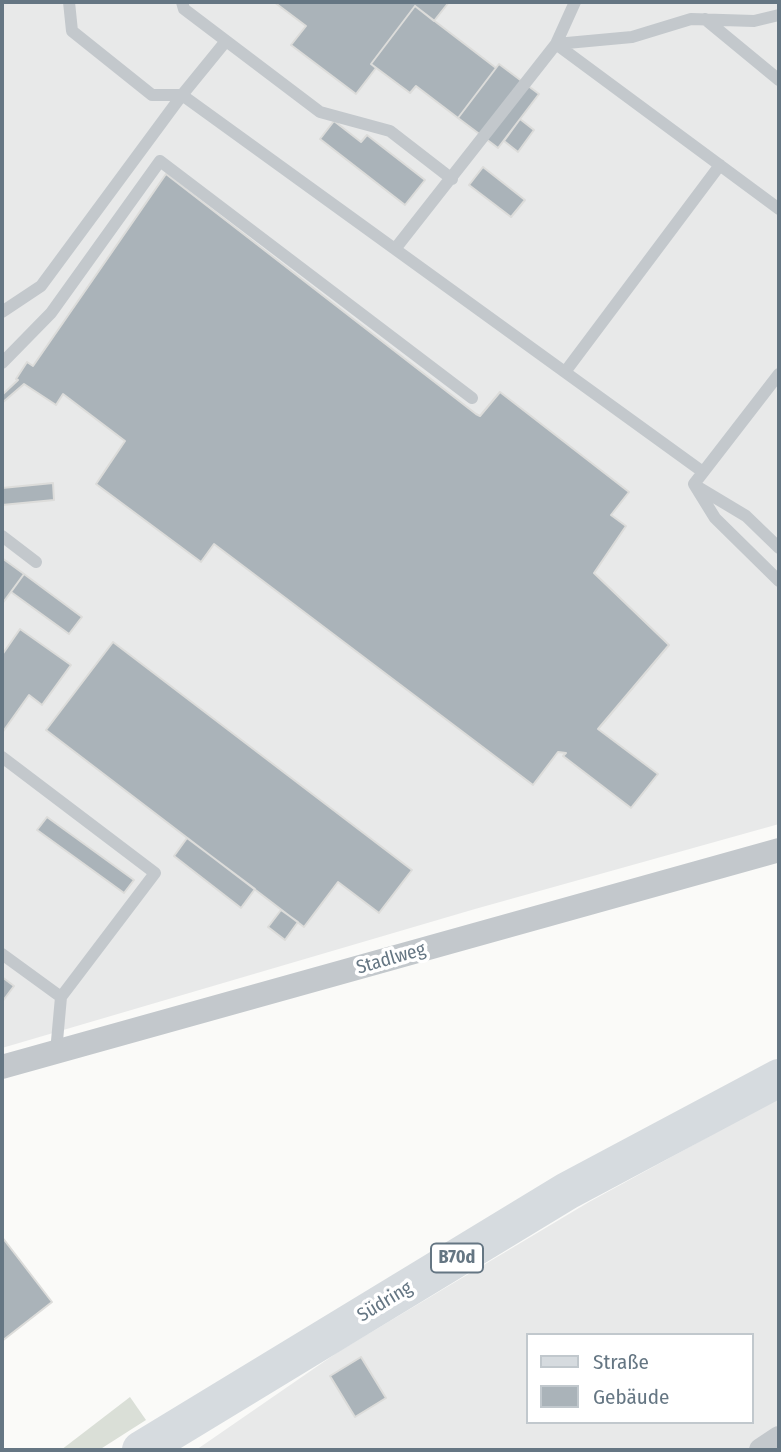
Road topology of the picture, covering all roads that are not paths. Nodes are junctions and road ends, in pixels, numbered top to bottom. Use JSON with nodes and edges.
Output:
{"nodes":[{"id":1,"x":69,"y":2,"type":"edge"},
{"id":2,"x":182,"y":2,"type":"edge"},
{"id":3,"x":575,"y":2,"type":"edge"},
{"id":4,"x":779,"y":15,"type":"edge"},
{"id":5,"x":705,"y":19,"type":"junction"},
{"id":6,"x":226,"y":41,"type":"junction"},
{"id":7,"x":556,"y":44,"type":"junction"},
{"id":8,"x":779,"y":80,"type":"edge"},
{"id":9,"x":182,"y":95,"type":"junction"},
{"id":10,"x":720,"y":165,"type":"junction"},
{"id":11,"x":452,"y":179,"type":"junction"},
{"id":12,"x":779,"y":209,"type":"edge"},
{"id":13,"x":395,"y":249,"type":"junction"},
{"id":14,"x":2,"y":312,"type":"edge"},
{"id":15,"x":2,"y":363,"type":"edge"},
{"id":16,"x":565,"y":372,"type":"junction"},
{"id":17,"x":779,"y":374,"type":"edge"},
{"id":18,"x":472,"y":398,"type":"dead end"},
{"id":19,"x":703,"y":472,"type":"junction"},
{"id":20,"x":694,"y":484,"type":"junction"},
{"id":21,"x":2,"y":536,"type":"edge"},
{"id":22,"x":779,"y":548,"type":"edge"},
{"id":23,"x":36,"y":562,"type":"dead end"},
{"id":24,"x":779,"y":581,"type":"edge"},
{"id":25,"x":2,"y":757,"type":"edge"},
{"id":26,"x":779,"y":850,"type":"edge"},
{"id":27,"x":2,"y":954,"type":"edge"},
{"id":28,"x":61,"y":997,"type":"junction"},
{"id":29,"x":56,"y":1052,"type":"junction"},
{"id":30,"x":2,"y":1068,"type":"edge"},
{"id":31,"x":779,"y":1078,"type":"edge"},
{"id":32,"x":779,"y":1438,"type":"edge"},
{"id":33,"x":141,"y":1450,"type":"edge"},
{"id":34,"x":761,"y":1450,"type":"edge"}],
"edges":[{"from":1,"to":9,"type":"lane"},
{"from":2,"to":6,"type":"lane"},
{"from":3,"to":7,"type":"lane"},
{"from":4,"to":5,"type":"lane"},
{"from":5,"to":7,"type":"lane"},
{"from":5,"to":8,"type":"lane"},
{"from":6,"to":9,"type":"lane"},
{"from":6,"to":11,"type":"lane"},
{"from":7,"to":10,"type":"lane"},
{"from":7,"to":11,"type":"lane"},
{"from":9,"to":13,"type":"lane"},
{"from":9,"to":14,"type":"lane"},
{"from":10,"to":12,"type":"lane"},
{"from":10,"to":16,"type":"lane"},
{"from":11,"to":13,"type":"lane"},
{"from":13,"to":16,"type":"lane"},
{"from":15,"to":18,"type":"lane"},
{"from":16,"to":19,"type":"lane"},
{"from":17,"to":19,"type":"lane"},
{"from":19,"to":20,"type":"lane"},
{"from":20,"to":22,"type":"lane"},
{"from":20,"to":24,"type":"lane"},
{"from":21,"to":23,"type":"lane"},
{"from":25,"to":28,"type":"lane"},
{"from":26,"to":29,"type":"street","name":"Stadlweg"},
{"from":27,"to":28,"type":"lane"},
{"from":28,"to":29,"type":"lane"},
{"from":29,"to":30,"type":"street","name":"Stadlweg"},
{"from":31,"to":33,"type":"main road","name":"Südring","number":"B70d"},
{"from":32,"to":34,"type":"street"}]}
